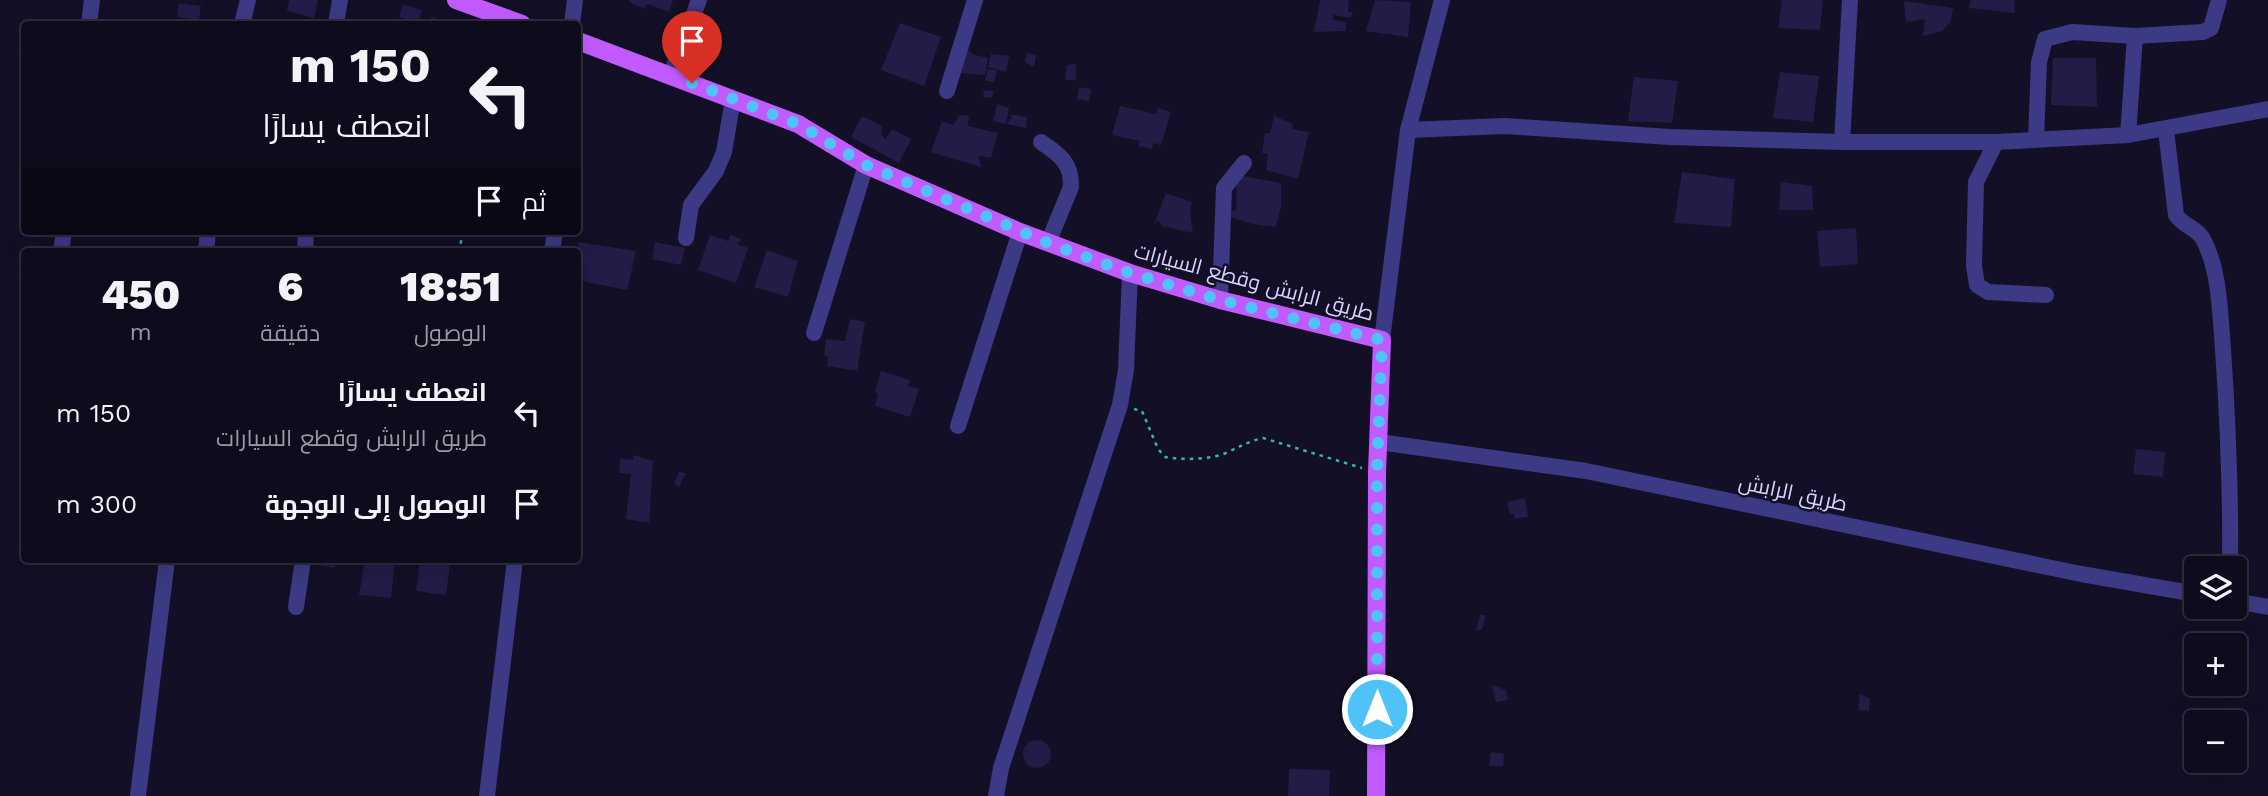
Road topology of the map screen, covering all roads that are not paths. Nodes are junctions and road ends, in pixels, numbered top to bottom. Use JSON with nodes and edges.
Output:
{"nodes":[{"id":1,"x":92,"y":0,"type":"edge"},
{"id":2,"x":248,"y":0,"type":"edge"},
{"id":3,"x":340,"y":0,"type":"edge"},
{"id":4,"x":456,"y":0,"type":"edge"},
{"id":5,"x":575,"y":0,"type":"edge"},
{"id":6,"x":699,"y":0,"type":"edge"},
{"id":7,"x":975,"y":0,"type":"edge"},
{"id":8,"x":1442,"y":0,"type":"edge"},
{"id":9,"x":1850,"y":0,"type":"edge"},
{"id":10,"x":2219,"y":0,"type":"edge"},
{"id":11,"x":89,"y":21,"type":"edge"},
{"id":12,"x":243,"y":21,"type":"edge"},
{"id":13,"x":336,"y":21,"type":"edge"},
{"id":14,"x":514,"y":21,"type":"edge"},
{"id":15,"x":572,"y":21,"type":"edge"},
{"id":16,"x":2135,"y":36,"type":"junction"},
{"id":17,"x":581,"y":42,"type":"edge"},
{"id":18,"x":671,"y":74,"type":"junction"},
{"id":19,"x":947,"y":91,"type":"dead end"},
{"id":20,"x":733,"y":99,"type":"junction"},
{"id":21,"x":2268,"y":109,"type":"edge"},
{"id":22,"x":1408,"y":130,"type":"junction"},
{"id":23,"x":2166,"y":130,"type":"junction"},
{"id":24,"x":2128,"y":135,"type":"junction"},
{"id":25,"x":2036,"y":140,"type":"junction"},
{"id":26,"x":1041,"y":142,"type":"dead end"},
{"id":27,"x":1842,"y":142,"type":"junction"},
{"id":28,"x":1996,"y":142,"type":"junction"},
{"id":29,"x":1244,"y":163,"type":"dead end"},
{"id":30,"x":866,"y":165,"type":"junction"},
{"id":31,"x":1020,"y":232,"type":"junction"},
{"id":32,"x":686,"y":238,"type":"dead end"},
{"id":33,"x":1048,"y":243,"type":"junction"},
{"id":34,"x":1130,"y":273,"type":"junction"},
{"id":35,"x":2046,"y":295,"type":"dead end"},
{"id":36,"x":1220,"y":300,"type":"junction"},
{"id":37,"x":814,"y":333,"type":"dead end"},
{"id":38,"x":1382,"y":340,"type":"junction"},
{"id":39,"x":958,"y":426,"type":"dead end"},
{"id":40,"x":1379,"y":443,"type":"junction"},
{"id":41,"x":2230,"y":556,"type":"edge"},
{"id":42,"x":167,"y":563,"type":"edge"},
{"id":43,"x":303,"y":563,"type":"edge"},
{"id":44,"x":515,"y":563,"type":"edge"},
{"id":45,"x":2184,"y":592,"type":"edge"},
{"id":46,"x":2247,"y":603,"type":"edge"},
{"id":47,"x":296,"y":607,"type":"dead end"},
{"id":48,"x":2268,"y":607,"type":"edge"},
{"id":49,"x":138,"y":796,"type":"edge"},
{"id":50,"x":486,"y":796,"type":"edge"},
{"id":51,"x":996,"y":796,"type":"edge"},
{"id":52,"x":1376,"y":796,"type":"edge"}],
"edges":[{"from":1,"to":11,"type":"street"},
{"from":2,"to":12,"type":"street"},
{"from":3,"to":13,"type":"street"},
{"from":4,"to":14,"type":"main road"},
{"from":5,"to":15,"type":"street"},
{"from":6,"to":18,"type":"street"},
{"from":7,"to":19,"type":"street"},
{"from":8,"to":22,"type":"street"},
{"from":9,"to":27,"type":"street"},
{"from":10,"to":16,"type":"street"},
{"from":16,"to":24,"type":"street"},
{"from":16,"to":25,"type":"street"},
{"from":17,"to":18,"type":"main road","name":"طريق الرابش وقطع السيارات"},
{"from":18,"to":20,"type":"main road","name":"طريق الرابش وقطع السيارات"},
{"from":20,"to":30,"type":"main road","name":"طريق الرابش وقطع السيارات"},
{"from":20,"to":32,"type":"street"},
{"from":21,"to":23,"type":"street"},
{"from":22,"to":27,"type":"street"},
{"from":22,"to":38,"type":"street"},
{"from":23,"to":24,"type":"street"},
{"from":23,"to":41,"type":"street"},
{"from":24,"to":25,"type":"street"},
{"from":25,"to":28,"type":"street"},
{"from":26,"to":33,"type":"street"},
{"from":27,"to":28,"type":"street"},
{"from":28,"to":35,"type":"street"},
{"from":29,"to":36,"type":"street"},
{"from":30,"to":31,"type":"main road","name":"طريق الرابش وقطع السيارات"},
{"from":30,"to":37,"type":"street"},
{"from":31,"to":33,"type":"main road","name":"طريق الرابش وقطع السيارات"},
{"from":31,"to":39,"type":"street"},
{"from":33,"to":34,"type":"main road","name":"طريق الرابش وقطع السيارات"},
{"from":34,"to":36,"type":"main road","name":"طريق الرابش وقطع السيارات"},
{"from":34,"to":51,"type":"street"},
{"from":36,"to":38,"type":"main road","name":"طريق الرابش وقطع السيارات"},
{"from":38,"to":40,"type":"main road","name":"طريق الرابش وقطع السيارات"},
{"from":40,"to":45,"type":"street","name":"طريق الرابش"},
{"from":40,"to":52,"type":"main road","name":"طريق الرابش وقطع السيارات"},
{"from":42,"to":49,"type":"street"},
{"from":43,"to":47,"type":"street"},
{"from":44,"to":50,"type":"street"},
{"from":46,"to":48,"type":"street"}]}
